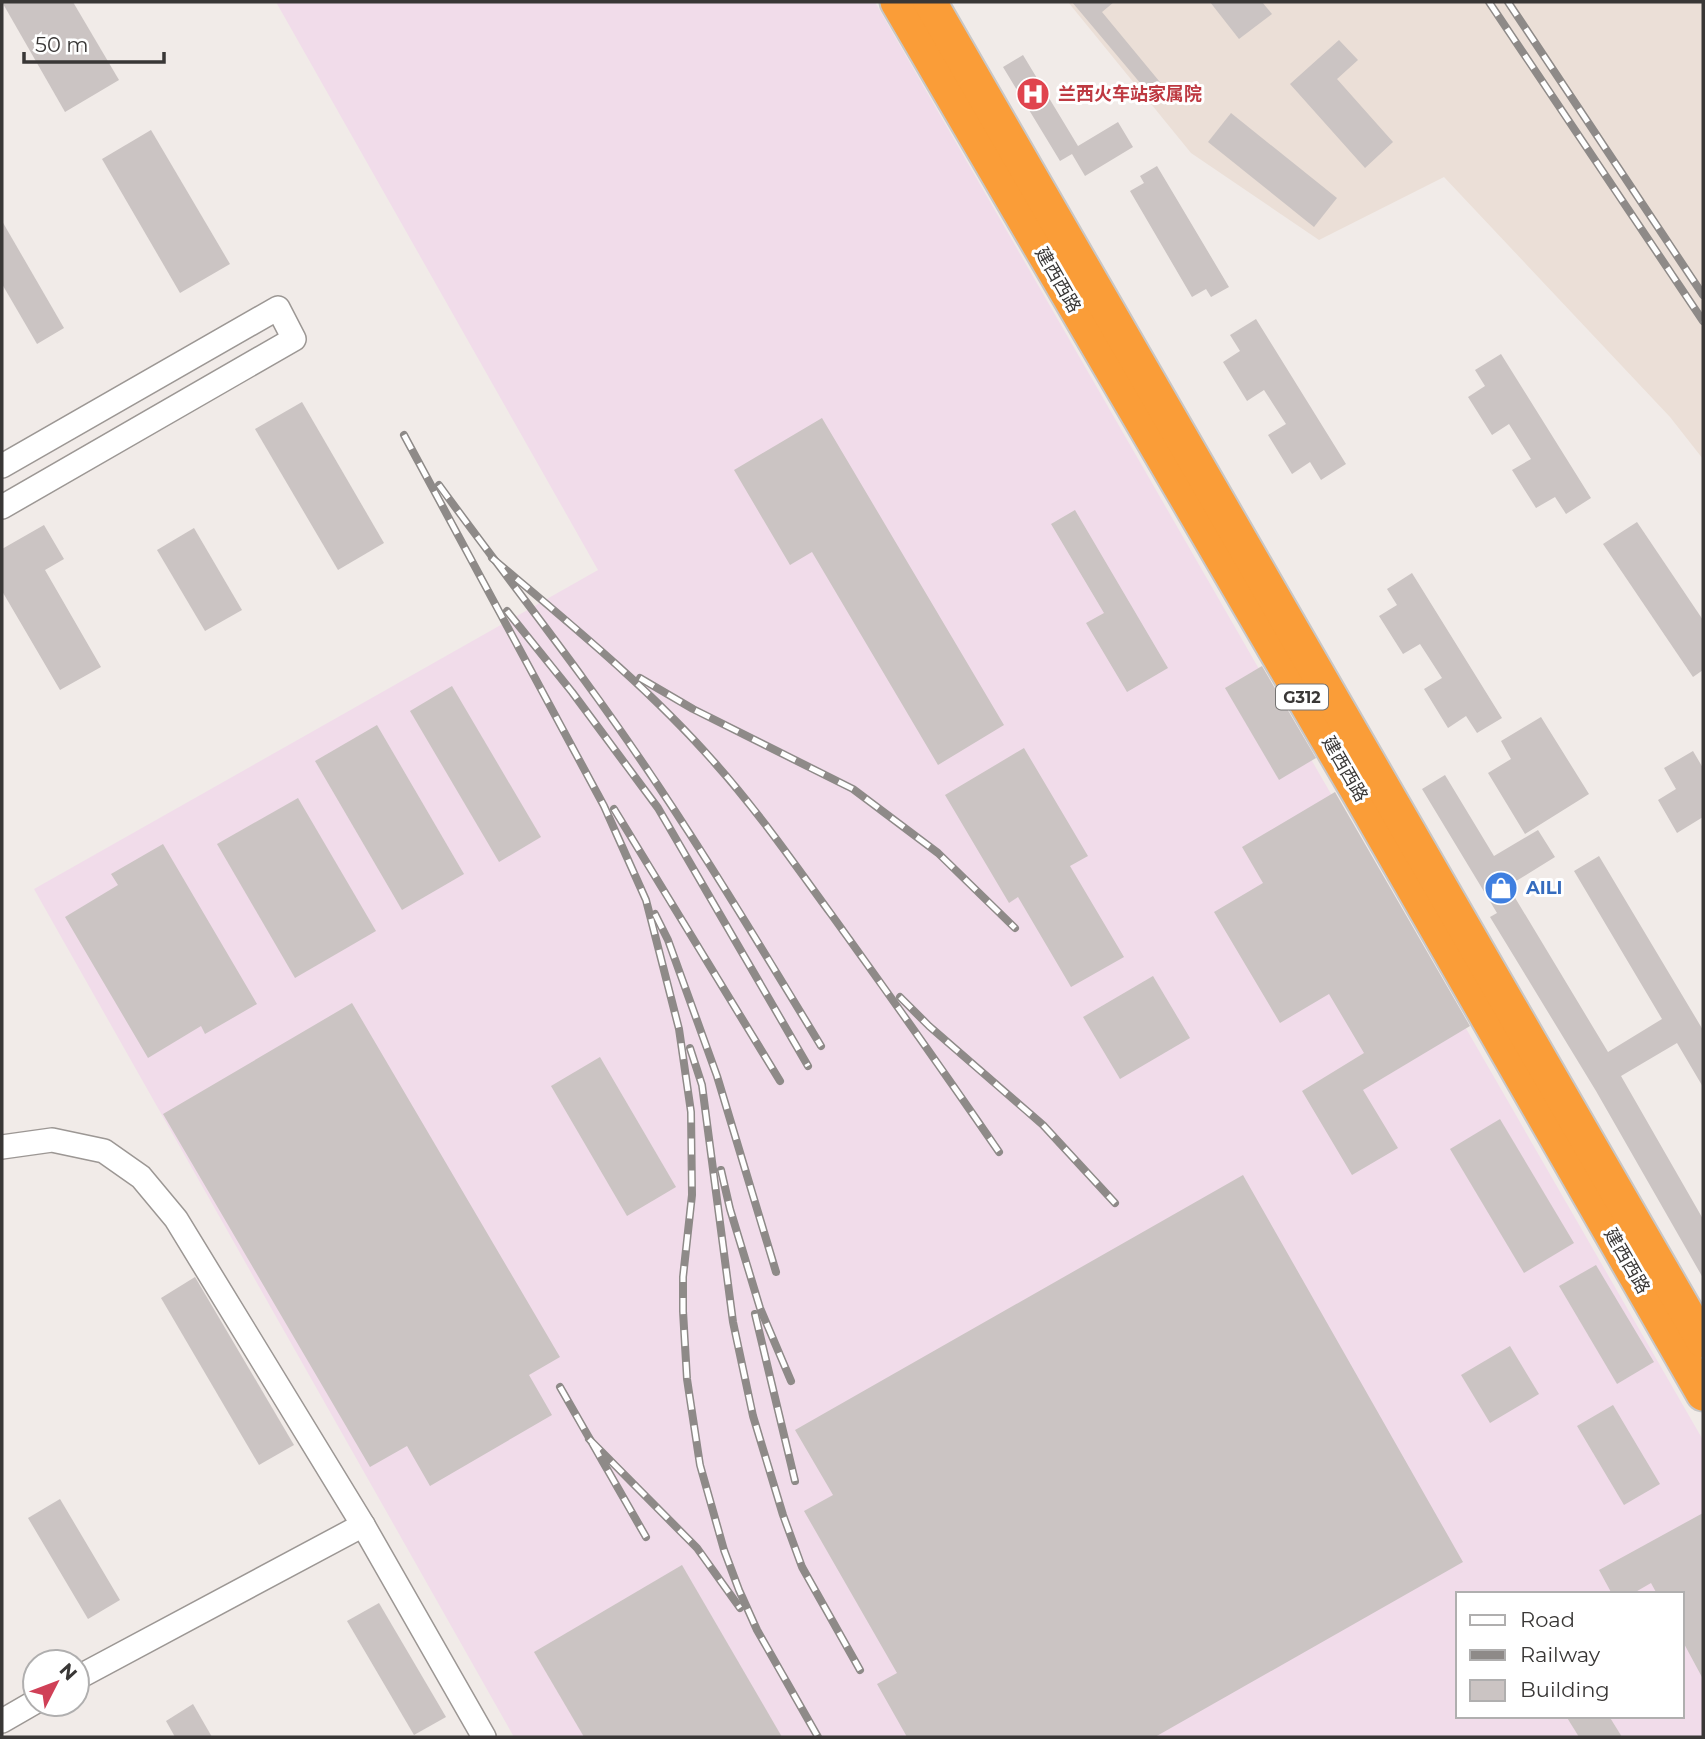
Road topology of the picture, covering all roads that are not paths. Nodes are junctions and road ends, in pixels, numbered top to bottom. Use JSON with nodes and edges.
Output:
{"nodes":[{"id":1,"x":897,"y":2,"type":"edge"},
{"id":2,"x":930,"y":2,"type":"edge"},
{"id":3,"x":2,"y":466,"type":"edge"},
{"id":4,"x":2,"y":507,"type":"edge"},
{"id":5,"x":2,"y":1146,"type":"edge"},
{"id":6,"x":1703,"y":1341,"type":"edge"},
{"id":7,"x":1703,"y":1394,"type":"edge"},
{"id":8,"x":363,"y":1525,"type":"junction"},
{"id":9,"x":91,"y":1671,"type":"edge"},
{"id":10,"x":21,"y":1710,"type":"edge"},
{"id":11,"x":2,"y":1721,"type":"edge"},
{"id":12,"x":484,"y":1737,"type":"edge"}],
"edges":[{"from":1,"to":7,"type":"highway","name":"建西西路","number":"G312"},
{"from":2,"to":6,"type":"highway","name":"建西西路","number":"G312"},
{"from":3,"to":4,"type":"street"},
{"from":5,"to":8,"type":"street"},
{"from":8,"to":9,"type":"street"},
{"from":8,"to":12,"type":"street"},
{"from":10,"to":11,"type":"street"}]}
